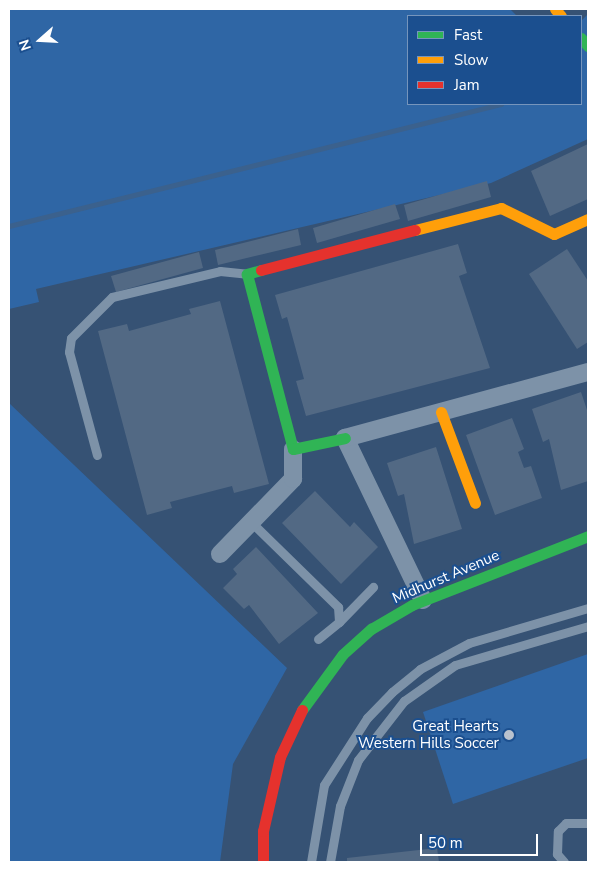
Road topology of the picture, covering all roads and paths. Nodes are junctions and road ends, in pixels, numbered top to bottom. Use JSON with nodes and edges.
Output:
{"nodes":[{"id":1,"x":588,"y":219,"type":"edge"},
{"id":2,"x":247,"y":274,"type":"junction"},
{"id":3,"x":588,"y":372,"type":"edge"},
{"id":4,"x":441,"y":412,"type":"junction"},
{"id":5,"x":345,"y":438,"type":"junction"},
{"id":6,"x":293,"y":449,"type":"junction"},
{"id":7,"x":96,"y":455,"type":"dead end"},
{"id":8,"x":474,"y":503,"type":"dead end"},
{"id":9,"x":251,"y":522,"type":"junction"},
{"id":10,"x":588,"y":536,"type":"edge"},
{"id":11,"x":220,"y":554,"type":"dead end"},
{"id":12,"x":373,"y":587,"type":"dead end"},
{"id":13,"x":423,"y":600,"type":"junction"},
{"id":14,"x":588,"y":608,"type":"edge"},
{"id":15,"x":339,"y":622,"type":"junction"},
{"id":16,"x":588,"y":626,"type":"edge"},
{"id":17,"x":318,"y":639,"type":"dead end"},
{"id":18,"x":588,"y":823,"type":"edge"},
{"id":19,"x":263,"y":862,"type":"edge"},
{"id":20,"x":311,"y":862,"type":"edge"},
{"id":21,"x":330,"y":862,"type":"edge"},
{"id":22,"x":564,"y":862,"type":"edge"}],
"edges":[{"from":1,"to":2,"type":"street"},
{"from":2,"to":6,"type":"street"},
{"from":2,"to":7,"type":"lane"},
{"from":3,"to":4,"type":"street"},
{"from":4,"to":5,"type":"street"},
{"from":4,"to":8,"type":"street"},
{"from":5,"to":6,"type":"street"},
{"from":5,"to":13,"type":"street"},
{"from":6,"to":9,"type":"street"},
{"from":9,"to":11,"type":"street"},
{"from":9,"to":15,"type":"lane"},
{"from":10,"to":13,"type":"street","name":"Midhurst Avenue"},
{"from":12,"to":15,"type":"lane"},
{"from":13,"to":19,"type":"street","name":"Midhurst Avenue"},
{"from":14,"to":20,"type":"lane"},
{"from":15,"to":17,"type":"lane"},
{"from":16,"to":21,"type":"lane"},
{"from":18,"to":22,"type":"lane"}]}
